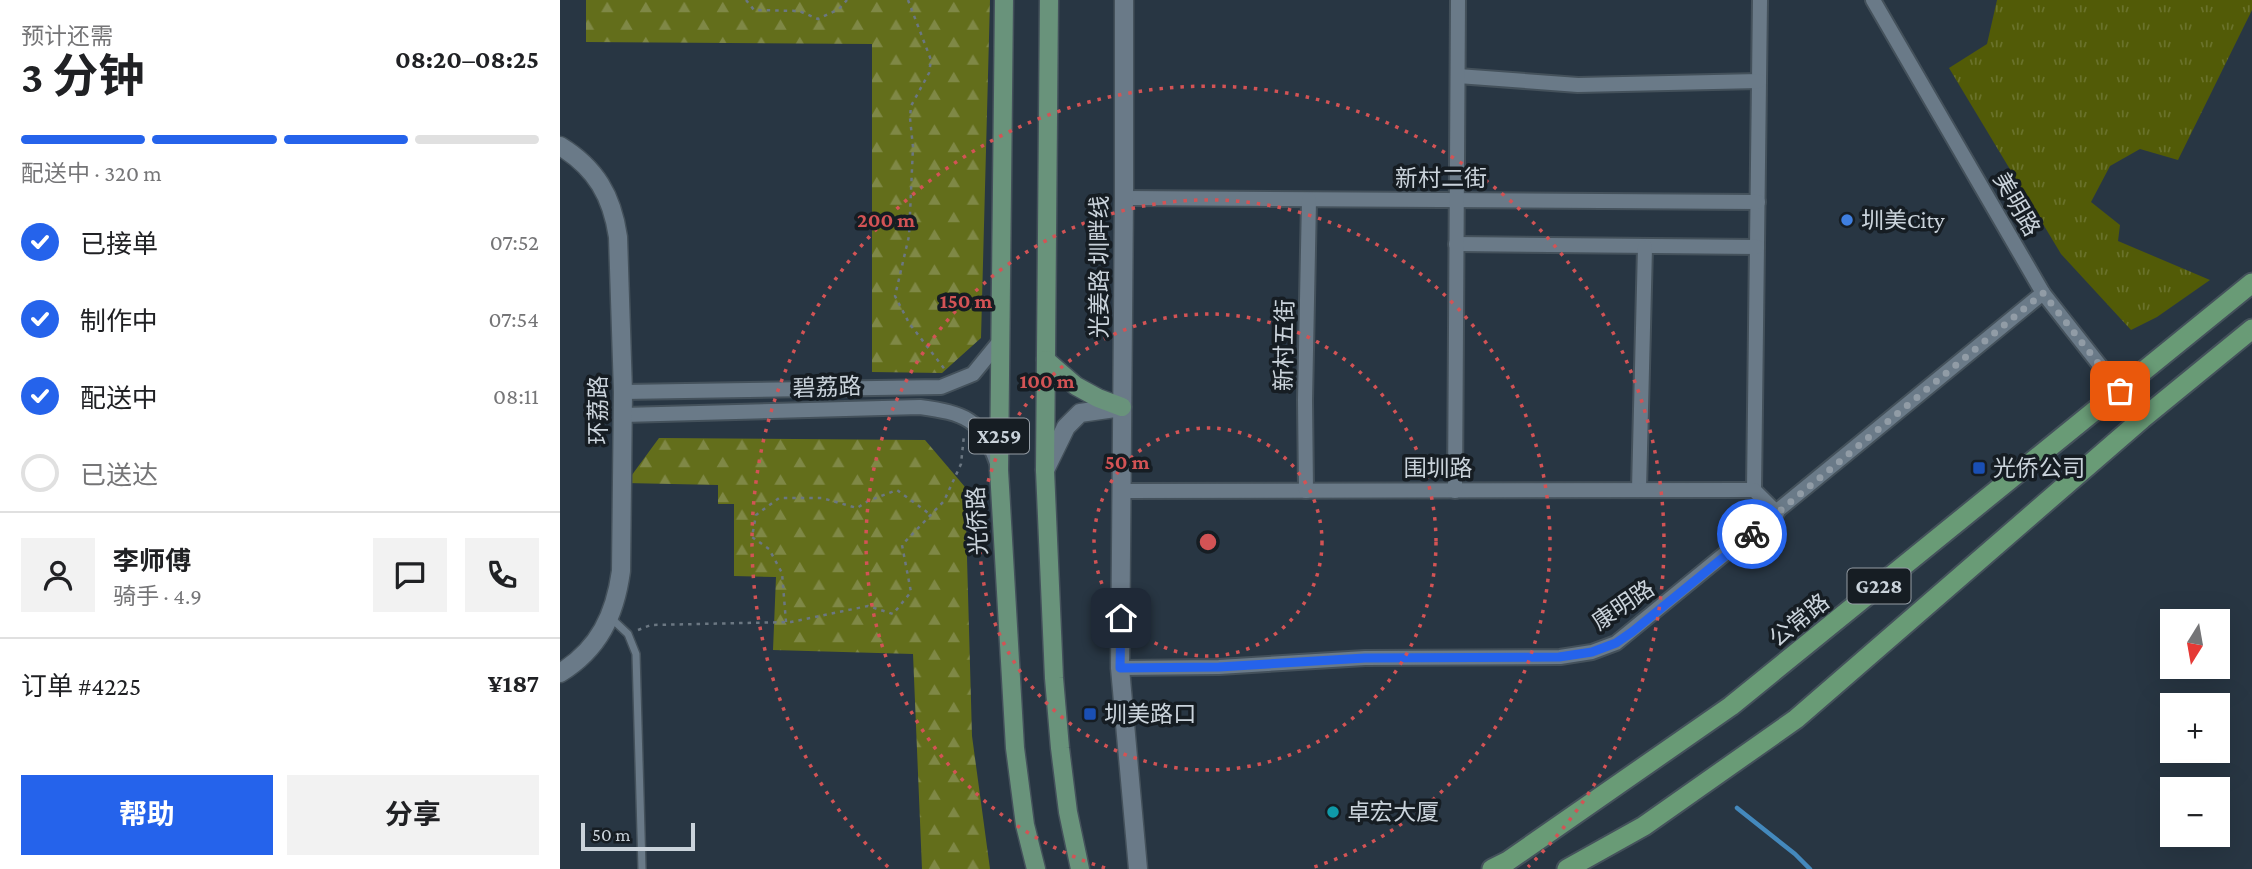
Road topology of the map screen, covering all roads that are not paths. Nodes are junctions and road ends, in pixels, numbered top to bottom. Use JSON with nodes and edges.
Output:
{"nodes":[{"id":1,"x":1003,"y":0,"type":"edge"},
{"id":2,"x":1049,"y":0,"type":"edge"},
{"id":3,"x":1124,"y":0,"type":"edge"},
{"id":4,"x":1458,"y":0,"type":"edge"},
{"id":5,"x":1760,"y":0,"type":"edge"},
{"id":6,"x":1872,"y":0,"type":"edge"},
{"id":7,"x":1458,"y":75,"type":"junction"},
{"id":8,"x":1759,"y":81,"type":"junction"},
{"id":9,"x":560,"y":146,"type":"edge"},
{"id":10,"x":1124,"y":198,"type":"junction"},
{"id":11,"x":1309,"y":200,"type":"junction"},
{"id":12,"x":1457,"y":201,"type":"junction"},
{"id":13,"x":1758,"y":202,"type":"junction"},
{"id":14,"x":1456,"y":244,"type":"junction"},
{"id":15,"x":1645,"y":247,"type":"junction"},
{"id":16,"x":1757,"y":247,"type":"junction"},
{"id":17,"x":2252,"y":283,"type":"edge"},
{"id":18,"x":2043,"y":293,"type":"junction"},
{"id":19,"x":2252,"y":329,"type":"edge"},
{"id":20,"x":1000,"y":341,"type":"junction"},
{"id":21,"x":1046,"y":360,"type":"junction"},
{"id":22,"x":2120,"y":391,"type":"junction"},
{"id":23,"x":623,"y":392,"type":"junction"},
{"id":24,"x":1122,"y":407,"type":"junction"},
{"id":25,"x":623,"y":415,"type":"junction"},
{"id":26,"x":2142,"y":419,"type":"junction"},
{"id":27,"x":999,"y":470,"type":"junction"},
{"id":28,"x":1045,"y":470,"type":"junction"},
{"id":29,"x":1754,"y":490,"type":"junction"},
{"id":30,"x":1122,"y":491,"type":"junction"},
{"id":31,"x":1306,"y":491,"type":"junction"},
{"id":32,"x":1455,"y":491,"type":"junction"},
{"id":33,"x":1639,"y":491,"type":"junction"},
{"id":34,"x":1777,"y":513,"type":"junction"},
{"id":35,"x":611,"y":617,"type":"junction"},
{"id":36,"x":1120,"y":668,"type":"junction"},
{"id":37,"x":560,"y":673,"type":"edge"},
{"id":38,"x":642,"y":869,"type":"edge"},
{"id":39,"x":1036,"y":869,"type":"edge"},
{"id":40,"x":1080,"y":869,"type":"edge"},
{"id":41,"x":1138,"y":869,"type":"edge"},
{"id":42,"x":1492,"y":869,"type":"edge"},
{"id":43,"x":1567,"y":869,"type":"edge"}],
"edges":[{"from":1,"to":20,"type":"main road","name":"光侨路","number":"X259"},
{"from":2,"to":21,"type":"main road","number":"X259"},
{"from":3,"to":10,"type":"street","name":"光姜路 圳畔线"},
{"from":4,"to":7,"type":"street"},
{"from":5,"to":8,"type":"street"},
{"from":6,"to":18,"type":"street","name":"美明路"},
{"from":7,"to":8,"type":"street"},
{"from":7,"to":12,"type":"street"},
{"from":8,"to":13,"type":"street"},
{"from":9,"to":23,"type":"street","name":"环荔路"},
{"from":10,"to":11,"type":"street","name":"新村二街"},
{"from":10,"to":24,"type":"street","name":"光姜路 圳畔线"},
{"from":11,"to":12,"type":"street","name":"新村二街"},
{"from":11,"to":31,"type":"street","name":"新村五街"},
{"from":12,"to":13,"type":"street","name":"新村二街"},
{"from":12,"to":14,"type":"street"},
{"from":13,"to":16,"type":"street"},
{"from":14,"to":15,"type":"street"},
{"from":14,"to":32,"type":"street"},
{"from":15,"to":16,"type":"street"},
{"from":15,"to":33,"type":"street"},
{"from":16,"to":29,"type":"street"},
{"from":17,"to":22,"type":"highway","name":"公常路","number":"G228"},
{"from":18,"to":22,"type":"street","name":"美明路"},
{"from":18,"to":34,"type":"street","name":"康明路"},
{"from":19,"to":26,"type":"highway","number":"G228"},
{"from":20,"to":23,"type":"street","name":"碧荔路"},
{"from":20,"to":27,"type":"main road","name":"光侨路","number":"X259"},
{"from":21,"to":24,"type":"main road"},
{"from":21,"to":28,"type":"main road","number":"X259"},
{"from":22,"to":26,"type":"street","name":"美明路"},
{"from":22,"to":42,"type":"highway","name":"公常路","number":"G228"},
{"from":23,"to":25,"type":"street","name":"环荔路"},
{"from":24,"to":28,"type":"street"},
{"from":24,"to":30,"type":"street","name":"光姜路 圳畔线"},
{"from":25,"to":27,"type":"street","name":"碧荔路"},
{"from":25,"to":35,"type":"street","name":"环荔路"},
{"from":26,"to":43,"type":"highway","number":"G228"},
{"from":27,"to":39,"type":"main road","name":"光侨路","number":"X259"},
{"from":28,"to":40,"type":"main road","number":"X259"},
{"from":29,"to":33,"type":"street","name":"围圳路"},
{"from":29,"to":34,"type":"street"},
{"from":30,"to":31,"type":"street","name":"围圳路"},
{"from":30,"to":36,"type":"street","name":"光姜路 圳畔线"},
{"from":31,"to":32,"type":"street","name":"围圳路"},
{"from":32,"to":33,"type":"street","name":"围圳路"},
{"from":34,"to":36,"type":"street","name":"康明路"},
{"from":35,"to":37,"type":"street","name":"环荔路"},
{"from":35,"to":38,"type":"lane"},
{"from":36,"to":41,"type":"street","name":"光姜路 圳畔线"}]}
